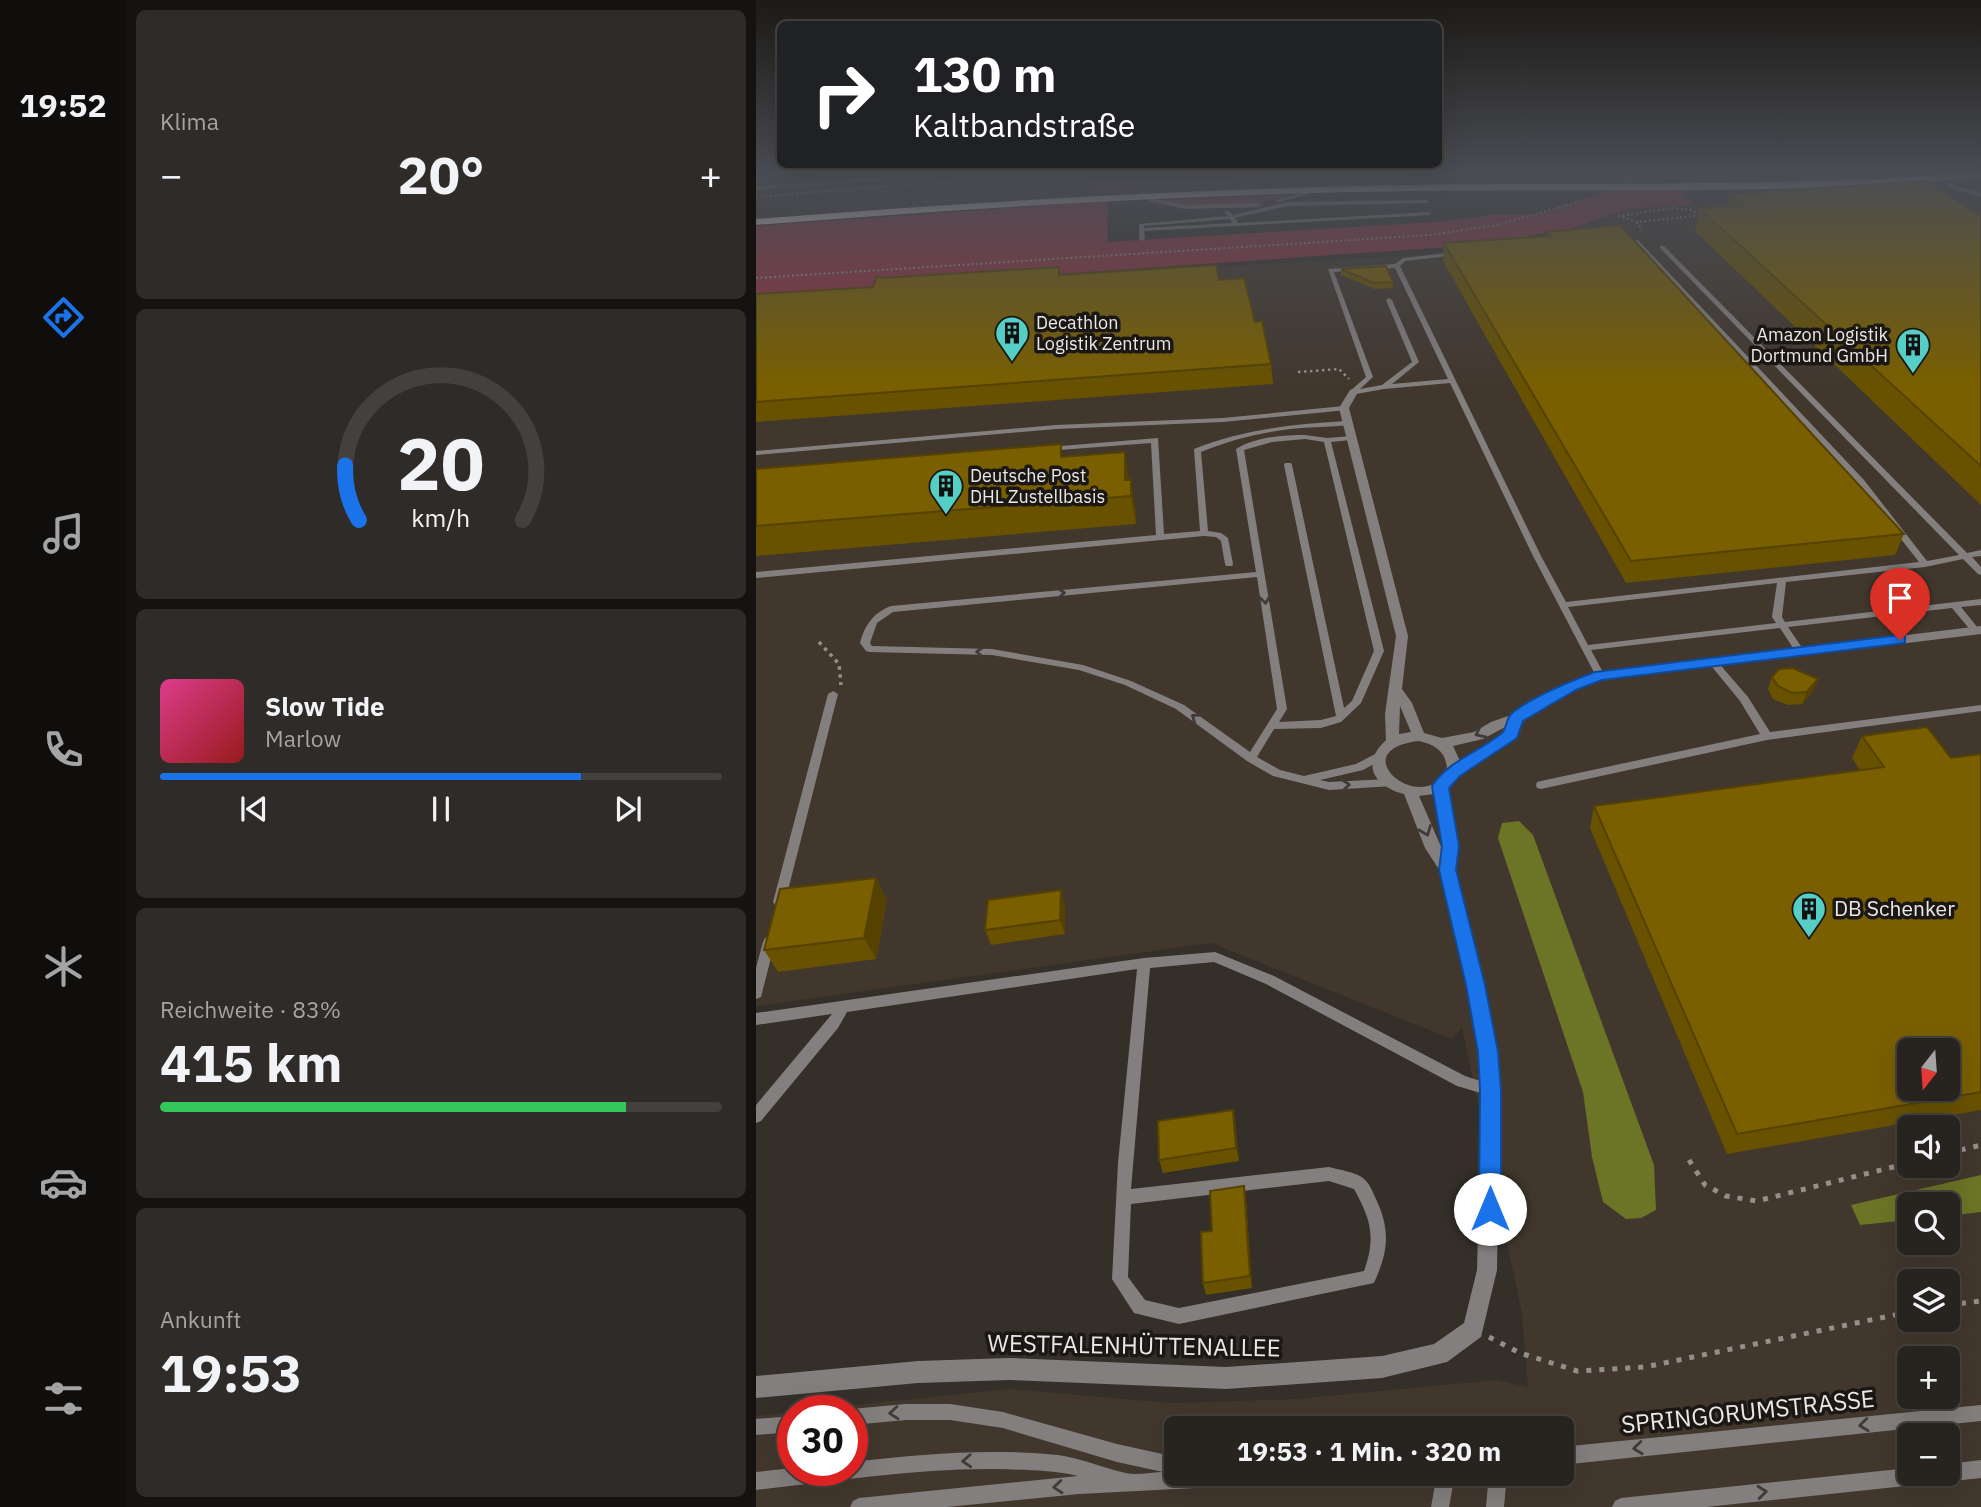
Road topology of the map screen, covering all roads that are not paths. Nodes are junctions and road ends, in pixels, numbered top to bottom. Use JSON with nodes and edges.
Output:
{"nodes":[{"id":1,"x":1640,"y":245,"type":"edge"},
{"id":2,"x":1662,"y":247,"type":"road end"},
{"id":3,"x":1469,"y":252,"type":"edge"},
{"id":4,"x":1397,"y":266,"type":"junction"},
{"id":5,"x":1389,"y":299,"type":"dead end"},
{"id":6,"x":1453,"y":381,"type":"junction"},
{"id":7,"x":1384,"y":387,"type":"junction"},
{"id":8,"x":1353,"y":392,"type":"junction"},
{"id":9,"x":1344,"y":408,"type":"junction"},
{"id":10,"x":1347,"y":423,"type":"junction"},
{"id":11,"x":1351,"y":438,"type":"junction"},
{"id":12,"x":1327,"y":440,"type":"junction"},
{"id":13,"x":1040,"y":450,"type":"edge"},
{"id":14,"x":756,"y":453,"type":"edge"},
{"id":15,"x":1288,"y":465,"type":"dead end"},
{"id":16,"x":1204,"y":533,"type":"junction"},
{"id":17,"x":1160,"y":537,"type":"junction"},
{"id":18,"x":1981,"y":554,"type":"edge"},
{"id":19,"x":1963,"y":555,"type":"junction"},
{"id":20,"x":1925,"y":564,"type":"junction"},
{"id":21,"x":1228,"y":565,"type":"dead end"},
{"id":22,"x":1981,"y":572,"type":"edge"},
{"id":23,"x":1261,"y":574,"type":"junction"},
{"id":24,"x":756,"y":575,"type":"edge"},
{"id":25,"x":1782,"y":580,"type":"junction"},
{"id":26,"x":1981,"y":602,"type":"edge"},
{"id":27,"x":1564,"y":605,"type":"junction"},
{"id":28,"x":1955,"y":606,"type":"junction"},
{"id":29,"x":1782,"y":625,"type":"junction"},
{"id":30,"x":1978,"y":630,"type":"edge"},
{"id":31,"x":1586,"y":648,"type":"junction"},
{"id":32,"x":1800,"y":652,"type":"junction"},
{"id":33,"x":1713,"y":662,"type":"junction"},
{"id":34,"x":1600,"y":676,"type":"junction"},
{"id":35,"x":1396,"y":691,"type":"junction"},
{"id":36,"x":833,"y":694,"type":"road end"},
{"id":37,"x":1981,"y":708,"type":"edge"},
{"id":38,"x":1340,"y":716,"type":"junction"},
{"id":39,"x":1516,"y":718,"type":"junction"},
{"id":40,"x":1272,"y":726,"type":"junction"},
{"id":41,"x":1419,"y":736,"type":"junction"},
{"id":42,"x":1767,"y":736,"type":"junction"},
{"id":43,"x":1393,"y":741,"type":"junction"},
{"id":44,"x":1443,"y":743,"type":"junction"},
{"id":45,"x":1379,"y":756,"type":"junction"},
{"id":46,"x":1251,"y":758,"type":"junction"},
{"id":47,"x":1455,"y":772,"type":"junction"},
{"id":48,"x":1302,"y":780,"type":"junction"},
{"id":49,"x":1389,"y":783,"type":"junction"},
{"id":50,"x":1541,"y":785,"type":"dead end"},
{"id":51,"x":1440,"y":786,"type":"junction"},
{"id":52,"x":1410,"y":791,"type":"junction"},
{"id":53,"x":1447,"y":870,"type":"junction"},
{"id":54,"x":775,"y":917,"type":"edge"},
{"id":55,"x":772,"y":930,"type":"edge"},
{"id":56,"x":1144,"y":962,"type":"junction"},
{"id":57,"x":756,"y":993,"type":"edge"},
{"id":58,"x":842,"y":1008,"type":"junction"},
{"id":59,"x":756,"y":1019,"type":"edge"},
{"id":60,"x":1491,"y":1090,"type":"junction"},
{"id":61,"x":756,"y":1116,"type":"edge"},
{"id":62,"x":1124,"y":1197,"type":"junction"},
{"id":63,"x":756,"y":1387,"type":"edge"},
{"id":64,"x":1981,"y":1413,"type":"edge"},
{"id":65,"x":868,"y":1415,"type":"edge"},
{"id":66,"x":777,"y":1425,"type":"edge"},
{"id":67,"x":756,"y":1427,"type":"edge"},
{"id":68,"x":1574,"y":1455,"type":"edge"},
{"id":69,"x":1164,"y":1463,"type":"edge"},
{"id":70,"x":1981,"y":1469,"type":"edge"},
{"id":71,"x":1960,"y":1472,"type":"edge"},
{"id":72,"x":1897,"y":1478,"type":"edge"},
{"id":73,"x":1164,"y":1479,"type":"edge"},
{"id":74,"x":756,"y":1481,"type":"edge"},
{"id":75,"x":1131,"y":1482,"type":"junction"},
{"id":76,"x":1444,"y":1486,"type":"edge"},
{"id":77,"x":1497,"y":1486,"type":"edge"},
{"id":78,"x":919,"y":1504,"type":"edge"},
{"id":79,"x":859,"y":1507,"type":"edge"},
{"id":80,"x":1440,"y":1507,"type":"edge"},
{"id":81,"x":1495,"y":1507,"type":"edge"},
{"id":82,"x":1621,"y":1507,"type":"edge"}],
"edges":[{"from":1,"to":20,"type":"lane"},
{"from":2,"to":19,"type":"lane"},
{"from":3,"to":4,"type":"lane"},
{"from":4,"to":6,"type":"lane"},
{"from":4,"to":8,"type":"lane"},
{"from":5,"to":7,"type":"lane"},
{"from":6,"to":7,"type":"lane"},
{"from":6,"to":27,"type":"lane"},
{"from":7,"to":8,"type":"lane"},
{"from":8,"to":9,"type":"street"},
{"from":9,"to":10,"type":"street"},
{"from":9,"to":14,"type":"lane"},
{"from":10,"to":11,"type":"street"},
{"from":10,"to":16,"type":"lane"},
{"from":11,"to":12,"type":"lane"},
{"from":11,"to":35,"type":"street"},
{"from":12,"to":23,"type":"lane"},
{"from":12,"to":38,"type":"lane"},
{"from":13,"to":17,"type":"lane"},
{"from":15,"to":38,"type":"lane"},
{"from":16,"to":17,"type":"lane"},
{"from":16,"to":21,"type":"lane"},
{"from":17,"to":24,"type":"lane"},
{"from":18,"to":19,"type":"lane"},
{"from":19,"to":20,"type":"lane"},
{"from":19,"to":22,"type":"lane"},
{"from":20,"to":25,"type":"lane"},
{"from":23,"to":40,"type":"lane","one_way":true},
{"from":46,"to":23,"type":"lane","one_way":true},
{"from":25,"to":27,"type":"lane"},
{"from":25,"to":29,"type":"lane"},
{"from":26,"to":28,"type":"lane"},
{"from":27,"to":31,"type":"lane"},
{"from":28,"to":29,"type":"lane"},
{"from":28,"to":30,"type":"lane"},
{"from":29,"to":31,"type":"lane"},
{"from":29,"to":32,"type":"lane"},
{"from":30,"to":32,"type":"street"},
{"from":31,"to":34,"type":"lane"},
{"from":32,"to":33,"type":"street"},
{"from":33,"to":34,"type":"street"},
{"from":33,"to":42,"type":"lane"},
{"from":34,"to":39,"type":"street"},
{"from":35,"to":41,"type":"street"},
{"from":35,"to":43,"type":"street"},
{"from":36,"to":54,"type":"lane"},
{"from":37,"to":42,"type":"lane"},
{"from":38,"to":40,"type":"lane"},
{"from":39,"to":44,"type":"street","one_way":true},
{"from":39,"to":47,"type":"street"},
{"from":40,"to":46,"type":"lane"},
{"from":41,"to":43,"type":"street"},
{"from":41,"to":44,"type":"street"},
{"from":42,"to":50,"type":"lane"},
{"from":43,"to":45,"type":"street"},
{"from":44,"to":47,"type":"street"},
{"from":45,"to":48,"type":"lane"},
{"from":45,"to":49,"type":"street"},
{"from":46,"to":48,"type":"lane"},
{"from":47,"to":51,"type":"street"},
{"from":48,"to":49,"type":"lane","one_way":true},
{"from":49,"to":52,"type":"street"},
{"from":51,"to":52,"type":"street"},
{"from":51,"to":53,"type":"street"},
{"from":52,"to":53,"type":"street","one_way":true},
{"from":53,"to":60,"type":"street"},
{"from":55,"to":57,"type":"lane"},
{"from":56,"to":58,"type":"lane"},
{"from":56,"to":60,"type":"lane"},
{"from":56,"to":62,"type":"lane"},
{"from":58,"to":59,"type":"lane"},
{"from":58,"to":61,"type":"lane"},
{"from":60,"to":63,"type":"street","name":"WESTFALENHÜTTENALLEE"},
{"from":62,"to":62,"type":"lane"},
{"from":64,"to":68,"type":"lane","name":"SPRINGORUMSTRASSE","one_way":true},
{"from":69,"to":65,"type":"lane","one_way":true},
{"from":66,"to":67,"type":"lane"},
{"from":70,"to":71,"type":"lane"},
{"from":82,"to":72,"type":"lane","one_way":true},
{"from":73,"to":75,"type":"lane"},
{"from":75,"to":74,"type":"lane","one_way":true},
{"from":75,"to":78,"type":"lane","one_way":true},
{"from":76,"to":80,"type":"lane"},
{"from":77,"to":81,"type":"lane"},
{"from":78,"to":79,"type":"lane"}]}
